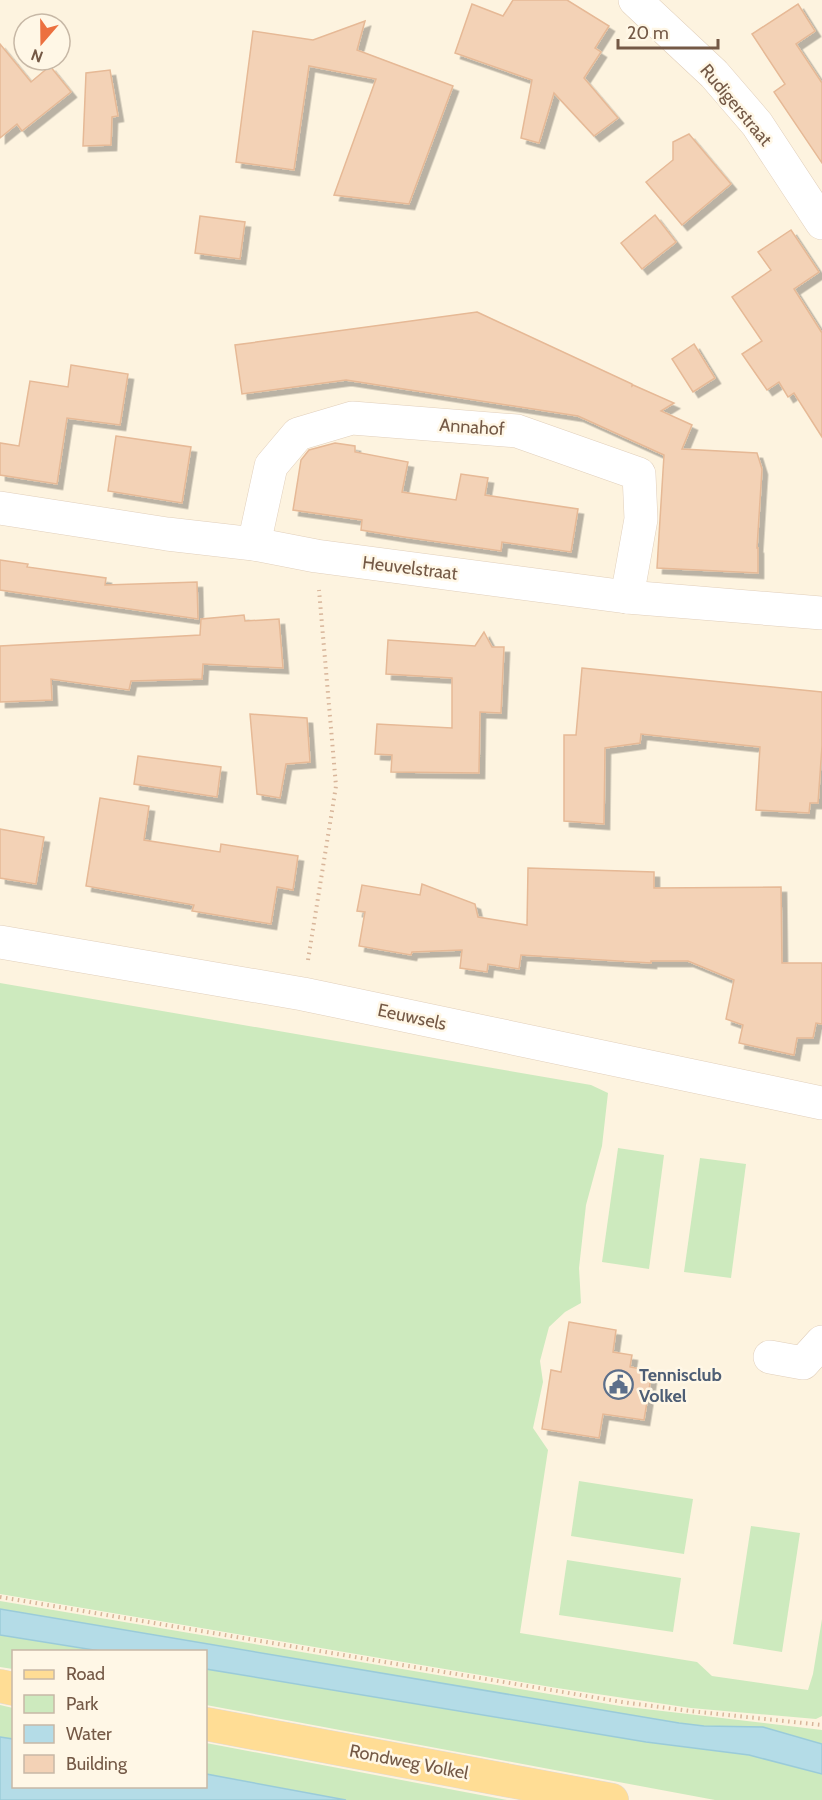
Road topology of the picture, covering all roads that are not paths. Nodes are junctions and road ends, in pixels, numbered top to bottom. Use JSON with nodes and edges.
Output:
{"nodes":[{"id":1,"x":635,"y":0,"type":"edge"},
{"id":2,"x":822,"y":223,"type":"edge"},
{"id":3,"x":0,"y":508,"type":"edge"},
{"id":4,"x":254,"y":544,"type":"junction"},
{"id":5,"x":627,"y":597,"type":"junction"},
{"id":6,"x":822,"y":613,"type":"edge"},
{"id":7,"x":0,"y":942,"type":"edge"},
{"id":8,"x":822,"y":1103,"type":"edge"},
{"id":9,"x":822,"y":1342,"type":"edge"},
{"id":10,"x":770,"y":1358,"type":"dead end"},
{"id":11,"x":207,"y":1724,"type":"edge"},
{"id":12,"x":612,"y":1800,"type":"edge"}],
"edges":[{"from":1,"to":2,"type":"street","name":"Rudigerstraat"},
{"from":3,"to":4,"type":"street","name":"Heuvelstraat"},
{"from":4,"to":5,"type":"street","name":"Heuvelstraat"},
{"from":4,"to":5,"type":"street","name":"Annahof"},
{"from":5,"to":6,"type":"street","name":"Heuvelstraat"},
{"from":7,"to":8,"type":"street","name":"Eeuwsels"},
{"from":9,"to":10,"type":"street"},
{"from":11,"to":12,"type":"main road","name":"Rondweg Volkel"}]}
